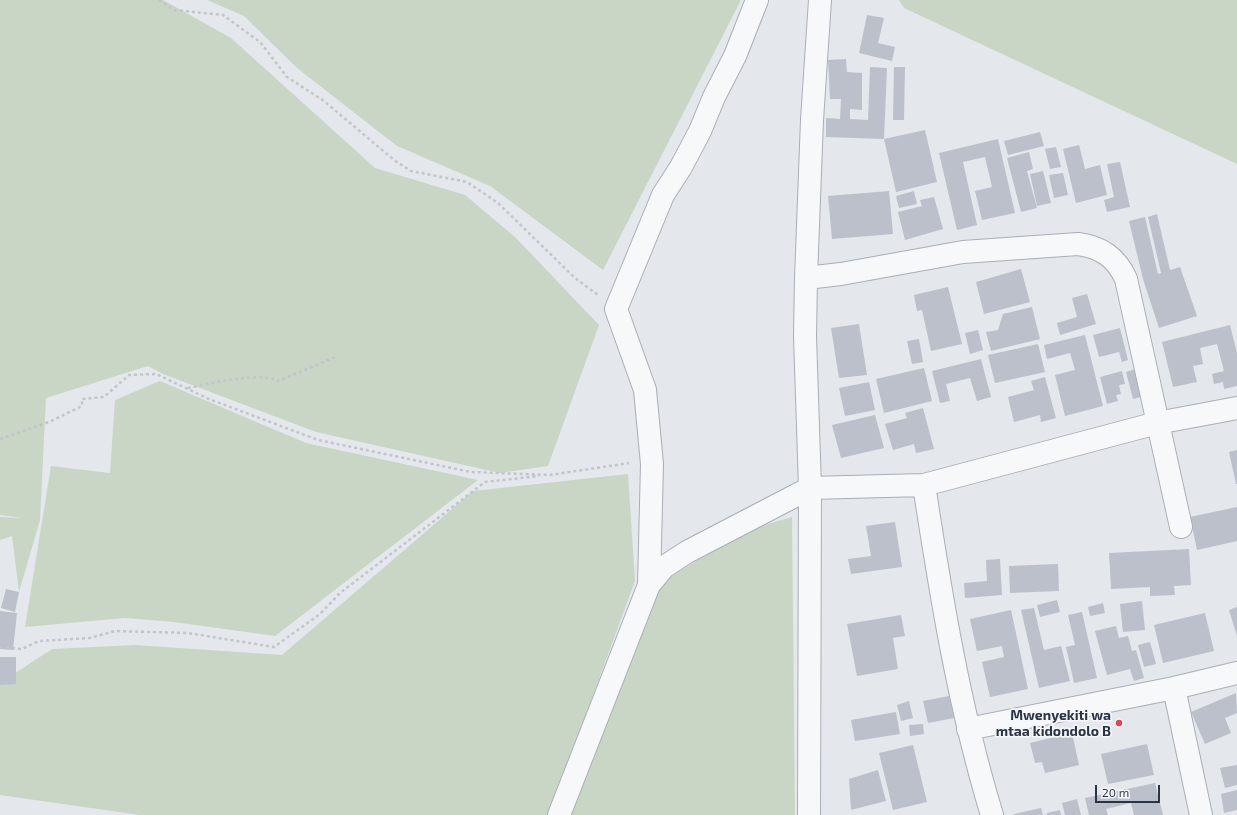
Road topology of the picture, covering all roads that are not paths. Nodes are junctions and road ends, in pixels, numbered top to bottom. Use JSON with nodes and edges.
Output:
{"nodes":[{"id":1,"x":757,"y":0,"type":"edge"},
{"id":2,"x":820,"y":0,"type":"edge"},
{"id":3,"x":806,"y":278,"type":"junction"},
{"id":4,"x":1237,"y":408,"type":"edge"},
{"id":5,"x":1157,"y":423,"type":"junction"},
{"id":6,"x":924,"y":485,"type":"junction"},
{"id":7,"x":810,"y":488,"type":"junction"},
{"id":8,"x":1181,"y":528,"type":"dead end"},
{"id":9,"x":649,"y":585,"type":"junction"},
{"id":10,"x":1237,"y":673,"type":"edge"},
{"id":11,"x":1174,"y":688,"type":"junction"},
{"id":12,"x":968,"y":729,"type":"junction"},
{"id":13,"x":559,"y":815,"type":"edge"},
{"id":14,"x":809,"y":815,"type":"edge"},
{"id":15,"x":992,"y":815,"type":"edge"},
{"id":16,"x":1201,"y":815,"type":"edge"}],
"edges":[{"from":1,"to":9,"type":"street"},
{"from":2,"to":3,"type":"street"},
{"from":3,"to":5,"type":"street"},
{"from":3,"to":7,"type":"street"},
{"from":4,"to":5,"type":"street"},
{"from":5,"to":6,"type":"street"},
{"from":5,"to":8,"type":"street"},
{"from":6,"to":7,"type":"street"},
{"from":6,"to":12,"type":"street"},
{"from":7,"to":9,"type":"street"},
{"from":7,"to":14,"type":"street"},
{"from":9,"to":13,"type":"street"},
{"from":10,"to":11,"type":"street"},
{"from":11,"to":12,"type":"street"},
{"from":11,"to":16,"type":"street"},
{"from":12,"to":15,"type":"street"}]}
